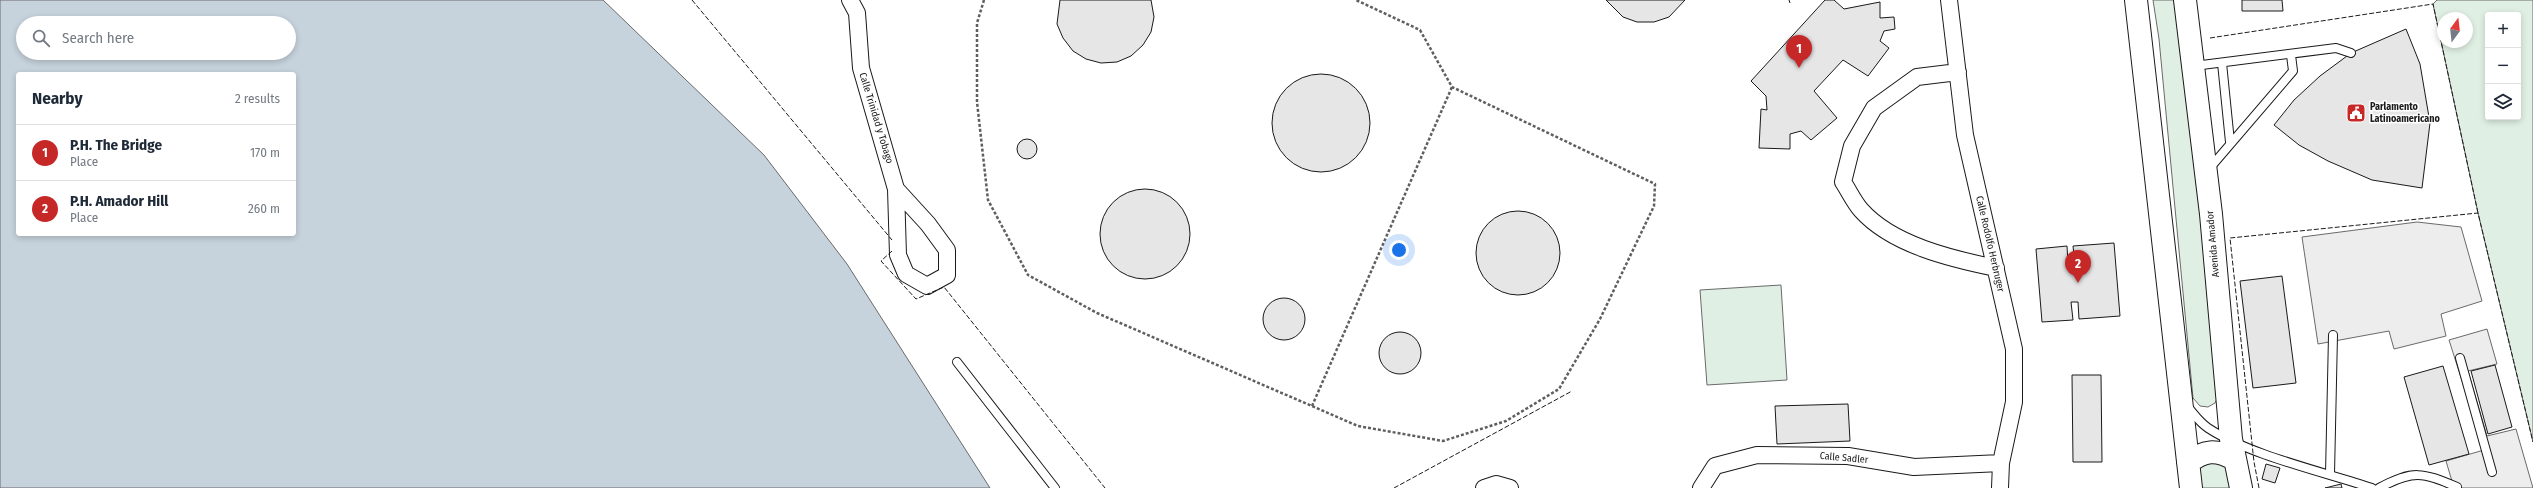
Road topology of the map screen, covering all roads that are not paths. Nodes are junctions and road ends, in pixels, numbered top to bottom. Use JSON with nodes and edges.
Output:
{"nodes":[{"id":1,"x":850,"y":0,"type":"edge"},
{"id":2,"x":1949,"y":0,"type":"edge"},
{"id":3,"x":2136,"y":0,"type":"edge"},
{"id":4,"x":2185,"y":0,"type":"edge"},
{"id":5,"x":2351,"y":53,"type":"dead end"},
{"id":6,"x":2291,"y":55,"type":"junction"},
{"id":7,"x":2222,"y":63,"type":"junction"},
{"id":8,"x":2193,"y":66,"type":"junction"},
{"id":9,"x":1958,"y":72,"type":"junction"},
{"id":10,"x":2230,"y":142,"type":"junction"},
{"id":11,"x":2206,"y":172,"type":"junction"},
{"id":12,"x":896,"y":189,"type":"junction"},
{"id":13,"x":1996,"y":268,"type":"junction"},
{"id":14,"x":2333,"y":335,"type":"dead end"},
{"id":15,"x":2460,"y":358,"type":"dead end"},
{"id":16,"x":958,"y":362,"type":"dead end"},
{"id":17,"x":2182,"y":399,"type":"junction"},
{"id":18,"x":2232,"y":449,"type":"junction"},
{"id":19,"x":2001,"y":463,"type":"junction"},
{"id":20,"x":2188,"y":463,"type":"junction"},
{"id":21,"x":2492,"y":472,"type":"dead end"},
{"id":22,"x":2330,"y":474,"type":"junction"},
{"id":23,"x":2356,"y":485,"type":"edge"},
{"id":24,"x":1510,"y":487,"type":"edge"},
{"id":25,"x":2457,"y":487,"type":"edge"},
{"id":26,"x":1055,"y":488,"type":"edge"},
{"id":27,"x":1484,"y":488,"type":"edge"},
{"id":28,"x":1701,"y":488,"type":"edge"},
{"id":29,"x":2000,"y":488,"type":"edge"},
{"id":30,"x":2191,"y":488,"type":"edge"},
{"id":31,"x":2241,"y":488,"type":"edge"},
{"id":32,"x":2372,"y":488,"type":"edge"},
{"id":33,"x":2379,"y":488,"type":"edge"}],
"edges":[{"from":1,"to":12,"type":"street","name":"Calle Trinidad y Tobago"},
{"from":2,"to":9,"type":"street","name":"Calle Rodolfo Herbruger"},
{"from":3,"to":17,"type":"main road"},
{"from":4,"to":8,"type":"main road","name":"Avenida Amador"},
{"from":5,"to":6,"type":"lane"},
{"from":6,"to":7,"type":"lane"},
{"from":6,"to":10,"type":"lane"},
{"from":7,"to":8,"type":"lane"},
{"from":7,"to":10,"type":"lane"},
{"from":8,"to":11,"type":"main road","name":"Avenida Amador"},
{"from":9,"to":13,"type":"street","name":"Calle Rodolfo Herbruger"},
{"from":9,"to":13,"type":"street"},
{"from":10,"to":11,"type":"lane"},
{"from":11,"to":18,"type":"main road","name":"Avenida Amador"},
{"from":12,"to":12,"type":"street","name":"Calle Trinidad y Tobago"},
{"from":13,"to":19,"type":"street","name":"Calle Rodolfo Herbruger"},
{"from":14,"to":22,"type":"lane"},
{"from":15,"to":21,"type":"lane"},
{"from":16,"to":26,"type":"lane"},
{"from":17,"to":18,"type":"lane"},
{"from":17,"to":20,"type":"main road"},
{"from":18,"to":20,"type":"main road"},
{"from":18,"to":22,"type":"lane"},
{"from":18,"to":31,"type":"main road","name":"Avenida Amador"},
{"from":19,"to":28,"type":"street","name":"Calle Sadler"},
{"from":19,"to":29,"type":"street","name":"Calle Rodolfo Herbruger"},
{"from":20,"to":30,"type":"main road"},
{"from":22,"to":23,"type":"lane"},
{"from":23,"to":32,"type":"lane"},
{"from":24,"to":27,"type":"street"},
{"from":25,"to":33,"type":"lane"}]}
